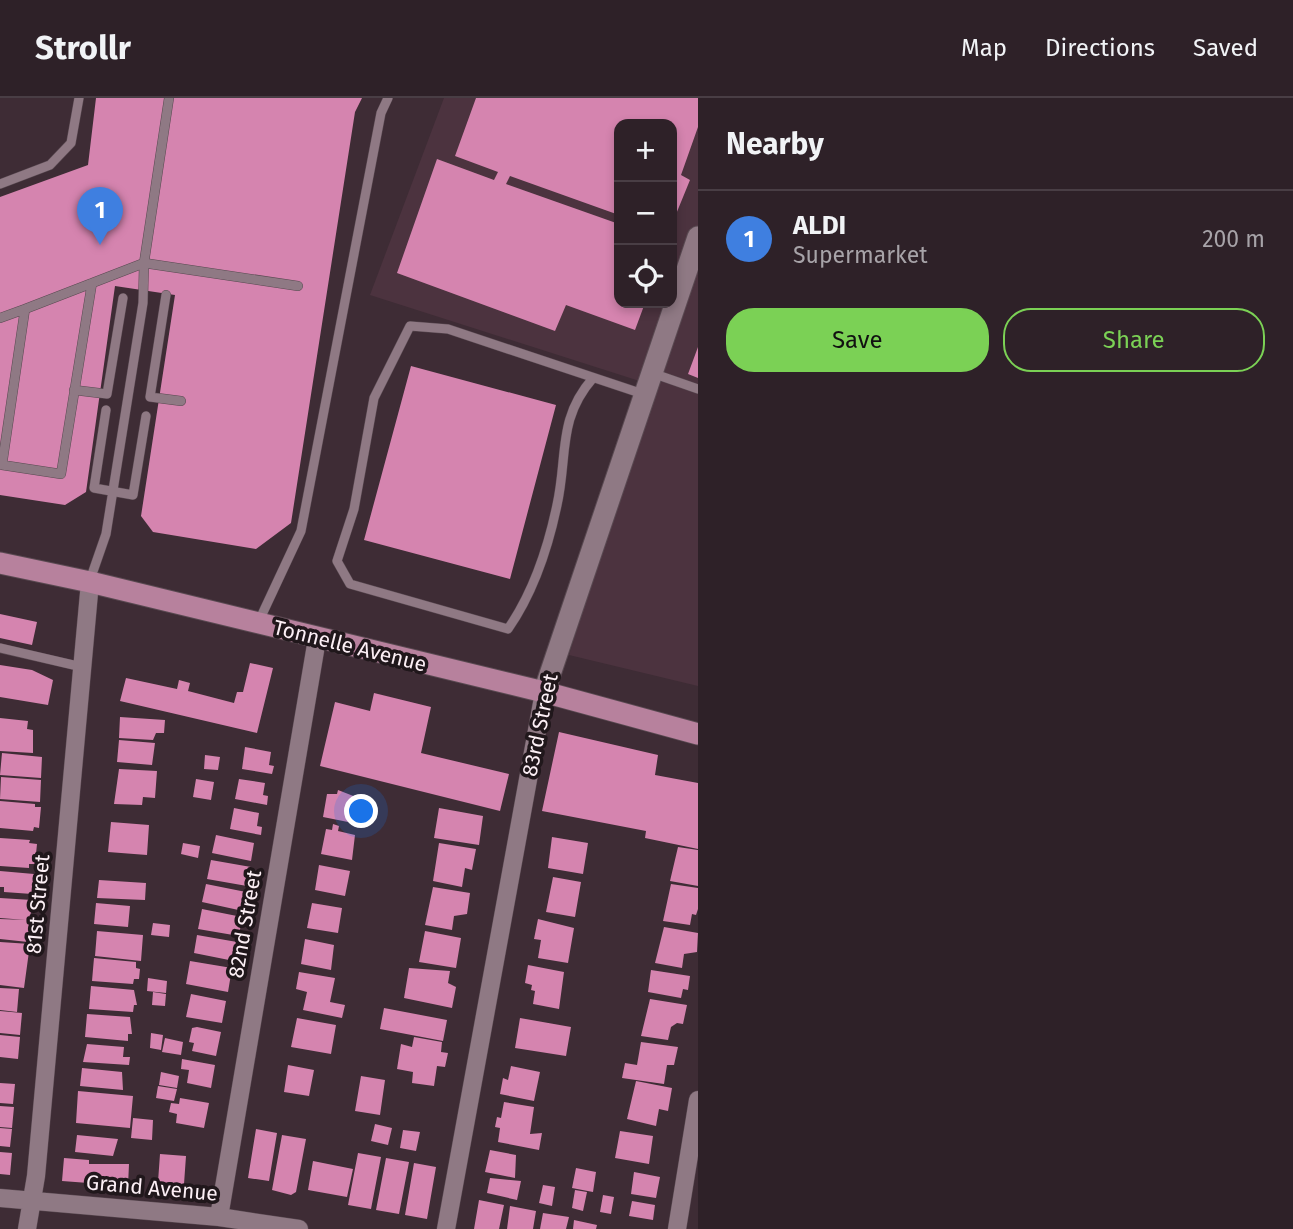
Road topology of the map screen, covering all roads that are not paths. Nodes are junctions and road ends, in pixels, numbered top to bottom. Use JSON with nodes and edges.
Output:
{"nodes":[{"id":1,"x":79,"y":98,"type":"edge"},
{"id":2,"x":169,"y":98,"type":"edge"},
{"id":3,"x":388,"y":98,"type":"edge"},
{"id":4,"x":0,"y":184,"type":"edge"},
{"id":5,"x":698,"y":237,"type":"edge"},
{"id":6,"x":144,"y":263,"type":"junction"},
{"id":7,"x":92,"y":283,"type":"junction"},
{"id":8,"x":298,"y":286,"type":"dead end"},
{"id":9,"x":166,"y":295,"type":"dead end"},
{"id":10,"x":123,"y":298,"type":"dead end"},
{"id":11,"x":25,"y":309,"type":"junction"},
{"id":12,"x":0,"y":318,"type":"edge"},
{"id":13,"x":652,"y":373,"type":"junction"},
{"id":14,"x":593,"y":378,"type":"junction"},
{"id":15,"x":698,"y":389,"type":"edge"},
{"id":16,"x":74,"y":390,"type":"junction"},
{"id":17,"x":645,"y":395,"type":"junction"},
{"id":18,"x":181,"y":401,"type":"dead end"},
{"id":19,"x":106,"y":410,"type":"dead end"},
{"id":20,"x":146,"y":416,"type":"dead end"},
{"id":21,"x":1,"y":465,"type":"edge"},
{"id":22,"x":113,"y":492,"type":"junction"},
{"id":23,"x":0,"y":564,"type":"edge"},
{"id":24,"x":90,"y":582,"type":"junction"},
{"id":25,"x":257,"y":624,"type":"junction"},
{"id":26,"x":317,"y":639,"type":"junction"},
{"id":27,"x":0,"y":648,"type":"edge"},
{"id":28,"x":82,"y":667,"type":"junction"},
{"id":29,"x":544,"y":692,"type":"junction"},
{"id":30,"x":698,"y":734,"type":"edge"},
{"id":31,"x":698,"y":1100,"type":"edge"},
{"id":32,"x":694,"y":1139,"type":"edge"},
{"id":33,"x":0,"y":1198,"type":"edge"},
{"id":34,"x":32,"y":1201,"type":"junction"},
{"id":35,"x":219,"y":1217,"type":"junction"},
{"id":36,"x":27,"y":1229,"type":"edge"},
{"id":37,"x":299,"y":1229,"type":"edge"},
{"id":38,"x":446,"y":1229,"type":"edge"},
{"id":39,"x":677,"y":1229,"type":"edge"}],
"edges":[{"from":1,"to":4,"type":"lane"},
{"from":2,"to":6,"type":"lane"},
{"from":3,"to":25,"type":"lane"},
{"from":5,"to":13,"type":"street","name":"83rd Street"},
{"from":6,"to":7,"type":"lane"},
{"from":6,"to":8,"type":"lane"},
{"from":6,"to":22,"type":"lane"},
{"from":7,"to":11,"type":"lane"},
{"from":7,"to":16,"type":"lane"},
{"from":9,"to":18,"type":"lane"},
{"from":10,"to":16,"type":"lane"},
{"from":11,"to":12,"type":"lane"},
{"from":11,"to":21,"type":"lane"},
{"from":13,"to":15,"type":"lane"},
{"from":13,"to":17,"type":"street","name":"83rd Street"},
{"from":14,"to":14,"type":"lane"},
{"from":14,"to":17,"type":"lane"},
{"from":16,"to":21,"type":"lane"},
{"from":17,"to":29,"type":"street","name":"83rd Street"},
{"from":19,"to":22,"type":"lane"},
{"from":20,"to":22,"type":"lane"},
{"from":22,"to":24,"type":"lane"},
{"from":23,"to":24,"type":"main road","name":"Tonnelle Avenue"},
{"from":24,"to":25,"type":"main road","name":"Tonnelle Avenue"},
{"from":24,"to":28,"type":"street","name":"81st Street"},
{"from":25,"to":26,"type":"main road","name":"Tonnelle Avenue"},
{"from":26,"to":29,"type":"main road","name":"Tonnelle Avenue"},
{"from":26,"to":35,"type":"street","name":"82nd Street"},
{"from":27,"to":28,"type":"lane"},
{"from":28,"to":34,"type":"street","name":"81st Street"},
{"from":29,"to":30,"type":"main road","name":"Tonnelle Avenue"},
{"from":29,"to":38,"type":"street","name":"83rd Street"},
{"from":31,"to":32,"type":"street"},
{"from":32,"to":39,"type":"street"},
{"from":33,"to":34,"type":"street","name":"Grand Avenue"},
{"from":34,"to":35,"type":"street","name":"Grand Avenue"},
{"from":34,"to":36,"type":"street","name":"81st Street"},
{"from":35,"to":37,"type":"street","name":"Grand Avenue"}]}
